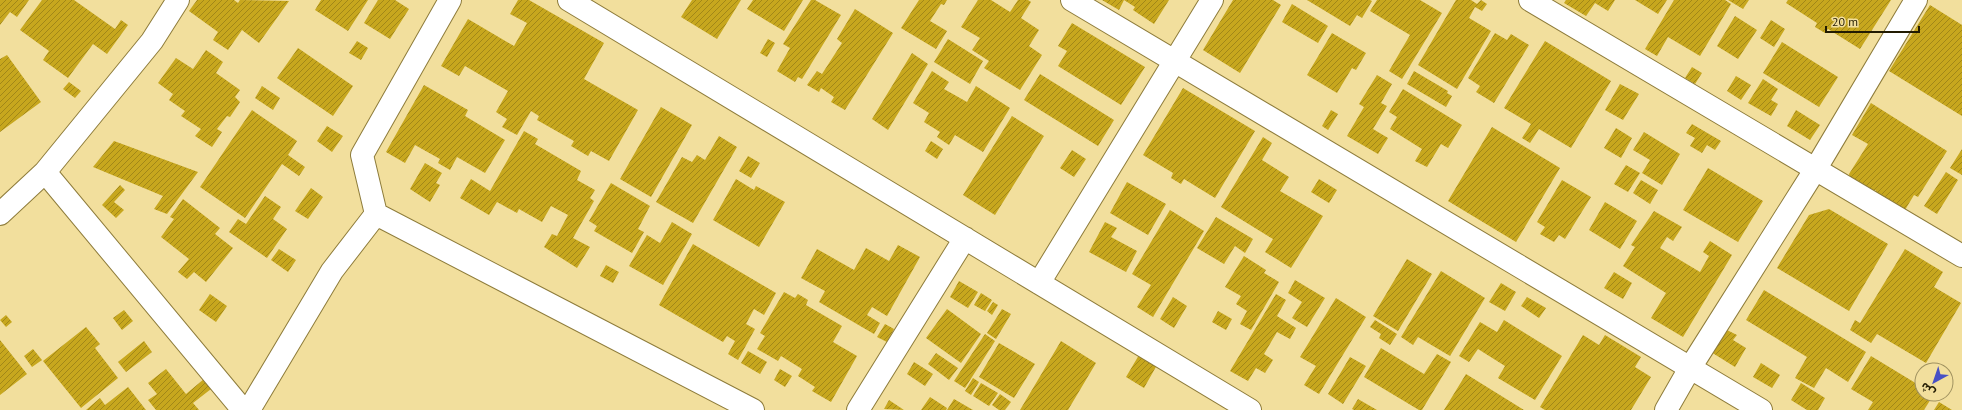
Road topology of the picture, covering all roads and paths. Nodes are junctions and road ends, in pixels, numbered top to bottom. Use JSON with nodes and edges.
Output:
{"nodes":[{"id":1,"x":178,"y":0,"type":"edge"},
{"id":2,"x":450,"y":0,"type":"edge"},
{"id":3,"x":569,"y":0,"type":"edge"},
{"id":4,"x":1072,"y":0,"type":"edge"},
{"id":5,"x":1212,"y":0,"type":"edge"},
{"id":6,"x":1530,"y":0,"type":"edge"},
{"id":7,"x":1916,"y":0,"type":"edge"},
{"id":8,"x":1175,"y":61,"type":"junction"},
{"id":9,"x":1815,"y":170,"type":"junction"},
{"id":10,"x":45,"y":172,"type":"junction"},
{"id":11,"x":0,"y":214,"type":"edge"},
{"id":12,"x":376,"y":214,"type":"junction"},
{"id":13,"x":964,"y":238,"type":"junction"},
{"id":14,"x":1962,"y":256,"type":"edge"},
{"id":15,"x":1039,"y":283,"type":"junction"},
{"id":16,"x":1690,"y":368,"type":"junction"},
{"id":17,"x":243,"y":410,"type":"edge"},
{"id":18,"x":249,"y":410,"type":"edge"},
{"id":19,"x":753,"y":410,"type":"edge"},
{"id":20,"x":858,"y":410,"type":"edge"},
{"id":21,"x":1250,"y":410,"type":"edge"},
{"id":22,"x":1666,"y":410,"type":"edge"},
{"id":23,"x":1761,"y":410,"type":"edge"}],
"edges":[{"from":1,"to":10,"type":"street"},
{"from":2,"to":12,"type":"street"},
{"from":3,"to":13,"type":"street"},
{"from":4,"to":8,"type":"street"},
{"from":5,"to":8,"type":"street"},
{"from":6,"to":9,"type":"street"},
{"from":7,"to":9,"type":"street"},
{"from":8,"to":15,"type":"street"},
{"from":8,"to":16,"type":"street"},
{"from":9,"to":14,"type":"street"},
{"from":9,"to":16,"type":"street"},
{"from":10,"to":11,"type":"street"},
{"from":10,"to":17,"type":"street"},
{"from":12,"to":18,"type":"street"},
{"from":12,"to":19,"type":"street"},
{"from":13,"to":15,"type":"street"},
{"from":13,"to":20,"type":"street"},
{"from":15,"to":21,"type":"street"},
{"from":16,"to":22,"type":"street"},
{"from":16,"to":23,"type":"street"}]}
